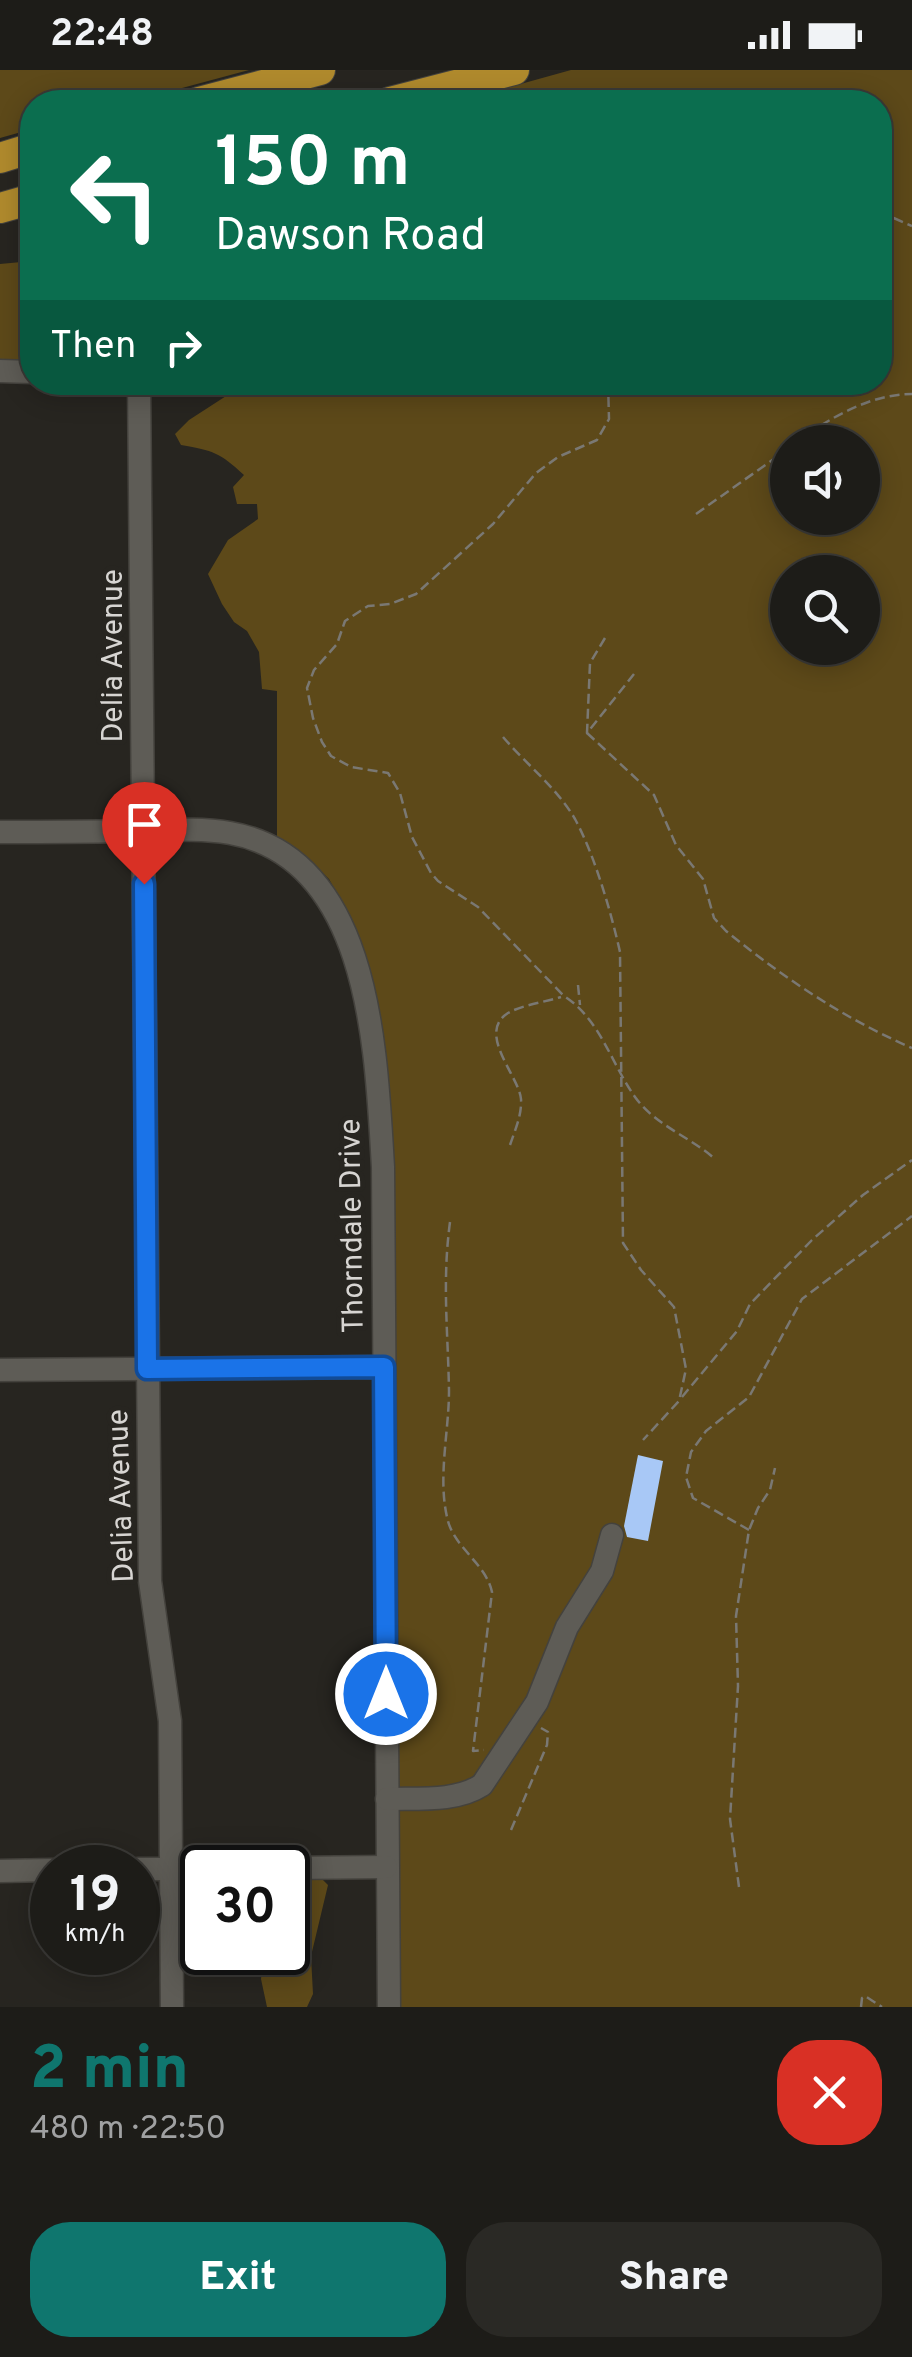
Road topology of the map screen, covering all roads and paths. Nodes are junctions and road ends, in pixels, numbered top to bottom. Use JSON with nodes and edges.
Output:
{"nodes":[{"id":1,"x":320,"y":70,"type":"edge"},
{"id":2,"x":514,"y":70,"type":"edge"},
{"id":3,"x":244,"y":90,"type":"edge"},
{"id":4,"x":436,"y":90,"type":"edge"},
{"id":5,"x":912,"y":394,"type":"edge"},
{"id":6,"x":139,"y":395,"type":"edge"},
{"id":7,"x":608,"y":395,"type":"edge"},
{"id":8,"x":824,"y":425,"type":"edge"},
{"id":9,"x":770,"y":462,"type":"edge"},
{"id":10,"x":696,"y":514,"type":"dead end"},
{"id":11,"x":605,"y":638,"type":"dead end"},
{"id":12,"x":634,"y":674,"type":"dead end"},
{"id":13,"x":587,"y":732,"type":"junction"},
{"id":14,"x":503,"y":737,"type":"dead end"},
{"id":15,"x":144,"y":830,"type":"junction"},
{"id":16,"x":0,"y":832,"type":"edge"},
{"id":17,"x":578,"y":986,"type":"dead end"},
{"id":18,"x":564,"y":996,"type":"junction"},
{"id":19,"x":580,"y":1006,"type":"junction"},
{"id":20,"x":912,"y":1048,"type":"edge"},
{"id":21,"x":624,"y":1077,"type":"junction"},
{"id":22,"x":510,"y":1145,"type":"dead end"},
{"id":23,"x":715,"y":1159,"type":"dead end"},
{"id":24,"x":912,"y":1160,"type":"edge"},
{"id":25,"x":912,"y":1216,"type":"edge"},
{"id":26,"x":450,"y":1222,"type":"dead end"},
{"id":27,"x":384,"y":1367,"type":"junction"},
{"id":28,"x":147,"y":1369,"type":"junction"},
{"id":29,"x":0,"y":1370,"type":"edge"},
{"id":30,"x":679,"y":1401,"type":"junction"},
{"id":31,"x":644,"y":1440,"type":"dead end"},
{"id":32,"x":775,"y":1468,"type":"dead end"},
{"id":33,"x":749,"y":1530,"type":"junction"},
{"id":34,"x":612,"y":1535,"type":"dead end"},
{"id":35,"x":509,"y":1745,"type":"junction"},
{"id":36,"x":386,"y":1799,"type":"junction"},
{"id":37,"x":511,"y":1830,"type":"dead end"},
{"id":38,"x":386,"y":1867,"type":"junction"},
{"id":39,"x":310,"y":1868,"type":"edge"},
{"id":40,"x":160,"y":1869,"type":"edge"},
{"id":41,"x":172,"y":1869,"type":"junction"},
{"id":42,"x":180,"y":1869,"type":"edge"},
{"id":43,"x":30,"y":1871,"type":"edge"},
{"id":44,"x":0,"y":1872,"type":"edge"},
{"id":45,"x":739,"y":1888,"type":"dead end"},
{"id":46,"x":172,"y":2007,"type":"edge"},
{"id":47,"x":388,"y":2007,"type":"edge"},
{"id":48,"x":861,"y":2007,"type":"edge"},
{"id":49,"x":882,"y":2007,"type":"edge"}],
"edges":[{"from":1,"to":3,"type":"highway"},
{"from":2,"to":4,"type":"highway"},
{"from":5,"to":8,"type":"path"},
{"from":6,"to":15,"type":"street","name":"Delia Avenue"},
{"from":7,"to":18,"type":"path"},
{"from":9,"to":10,"type":"path"},
{"from":11,"to":13,"type":"path"},
{"from":12,"to":13,"type":"path"},
{"from":13,"to":20,"type":"path"},
{"from":14,"to":21,"type":"path"},
{"from":15,"to":16,"type":"street","name":"Thorndale Drive"},
{"from":15,"to":27,"type":"street","name":"Thorndale Drive"},
{"from":15,"to":28,"type":"street","name":"Delia Avenue"},
{"from":17,"to":19,"type":"path"},
{"from":18,"to":19,"type":"path"},
{"from":18,"to":22,"type":"path"},
{"from":19,"to":21,"type":"path"},
{"from":21,"to":23,"type":"path"},
{"from":21,"to":30,"type":"path"},
{"from":24,"to":30,"type":"path"},
{"from":25,"to":33,"type":"path"},
{"from":26,"to":35,"type":"path"},
{"from":27,"to":28,"type":"street"},
{"from":27,"to":36,"type":"street","name":"Thorndale Drive"},
{"from":28,"to":29,"type":"street"},
{"from":28,"to":41,"type":"street","name":"Delia Avenue"},
{"from":30,"to":31,"type":"path"},
{"from":32,"to":33,"type":"path"},
{"from":33,"to":45,"type":"path"},
{"from":34,"to":35,"type":"street"},
{"from":35,"to":36,"type":"street"},
{"from":35,"to":37,"type":"path"},
{"from":36,"to":38,"type":"street","name":"Thorndale Drive"},
{"from":38,"to":39,"type":"street"},
{"from":38,"to":47,"type":"street","name":"Thorndale Drive"},
{"from":40,"to":41,"type":"street"},
{"from":41,"to":42,"type":"street"},
{"from":41,"to":46,"type":"street","name":"Delia Avenue"},
{"from":43,"to":44,"type":"street"},
{"from":48,"to":49,"type":"path"}]}
